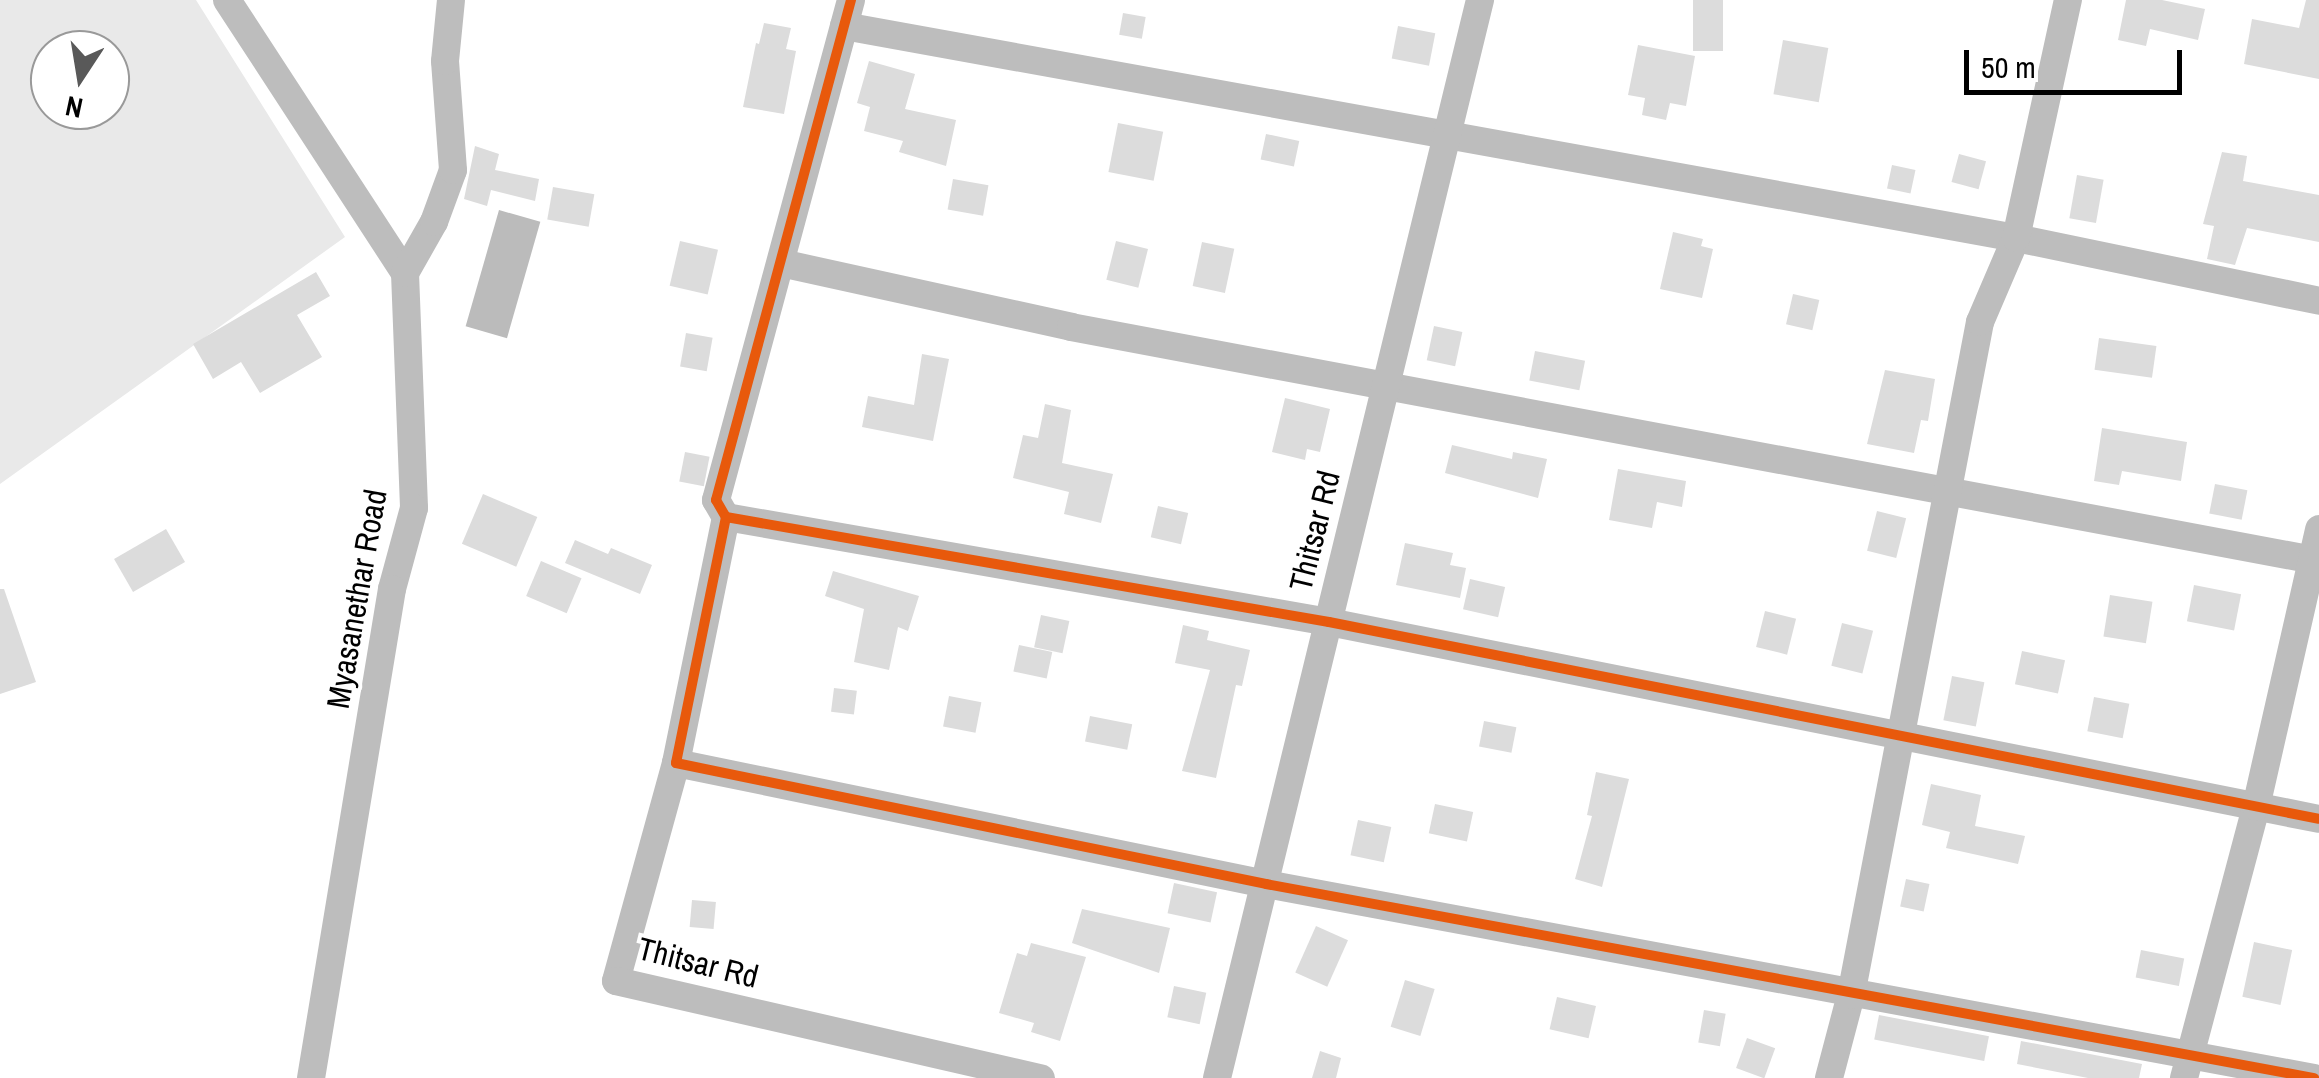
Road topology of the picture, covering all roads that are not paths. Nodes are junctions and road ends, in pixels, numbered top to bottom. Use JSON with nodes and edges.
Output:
{"nodes":[{"id":1,"x":227,"y":0,"type":"edge"},
{"id":2,"x":451,"y":0,"type":"edge"},
{"id":3,"x":1480,"y":0,"type":"edge"},
{"id":4,"x":2068,"y":0,"type":"edge"},
{"id":5,"x":848,"y":13,"type":"edge"},
{"id":6,"x":1447,"y":139,"type":"junction"},
{"id":7,"x":2016,"y":238,"type":"junction"},
{"id":8,"x":781,"y":262,"type":"junction"},
{"id":9,"x":405,"y":273,"type":"junction"},
{"id":10,"x":2319,"y":301,"type":"edge"},
{"id":11,"x":1386,"y":383,"type":"junction"},
{"id":12,"x":1946,"y":490,"type":"junction"},
{"id":13,"x":726,"y":517,"type":"junction"},
{"id":14,"x":2319,"y":529,"type":"edge"},
{"id":15,"x":2315,"y":560,"type":"edge"},
{"id":16,"x":1329,"y":622,"type":"junction"},
{"id":17,"x":1898,"y":736,"type":"junction"},
{"id":18,"x":676,"y":763,"type":"junction"},
{"id":19,"x":2256,"y":808,"type":"junction"},
{"id":20,"x":2319,"y":819,"type":"edge"},
{"id":21,"x":1266,"y":884,"type":"junction"},
{"id":22,"x":1851,"y":996,"type":"junction"},
{"id":23,"x":2186,"y":1066,"type":"edge"},
{"id":24,"x":312,"y":1078,"type":"edge"},
{"id":25,"x":1041,"y":1078,"type":"edge"},
{"id":26,"x":1217,"y":1078,"type":"edge"},
{"id":27,"x":1829,"y":1078,"type":"edge"},
{"id":28,"x":2314,"y":1078,"type":"edge"}],
"edges":[{"from":1,"to":9,"type":"street"},
{"from":2,"to":9,"type":"street"},
{"from":3,"to":6,"type":"street","name":"Thitsar Rd"},
{"from":4,"to":7,"type":"street"},
{"from":5,"to":6,"type":"street"},
{"from":5,"to":8,"type":"street"},
{"from":6,"to":7,"type":"street"},
{"from":6,"to":11,"type":"street","name":"Thitsar Rd"},
{"from":7,"to":10,"type":"street"},
{"from":7,"to":12,"type":"street"},
{"from":8,"to":11,"type":"street"},
{"from":8,"to":13,"type":"street"},
{"from":9,"to":24,"type":"street","name":"Myasanethar Road"},
{"from":11,"to":12,"type":"street"},
{"from":11,"to":16,"type":"street","name":"Thitsar Rd"},
{"from":12,"to":15,"type":"street"},
{"from":12,"to":17,"type":"street"},
{"from":13,"to":16,"type":"street"},
{"from":13,"to":18,"type":"street"},
{"from":14,"to":15,"type":"street"},
{"from":15,"to":19,"type":"street"},
{"from":16,"to":17,"type":"street"},
{"from":16,"to":21,"type":"street","name":"Thitsar Rd"},
{"from":17,"to":19,"type":"street"},
{"from":17,"to":22,"type":"street"},
{"from":18,"to":21,"type":"street"},
{"from":18,"to":25,"type":"street","name":"Thitsar Rd"},
{"from":19,"to":20,"type":"street"},
{"from":19,"to":23,"type":"street"},
{"from":21,"to":22,"type":"street"},
{"from":21,"to":26,"type":"street","name":"Thitsar Rd"},
{"from":22,"to":23,"type":"street"},
{"from":22,"to":27,"type":"street"},
{"from":23,"to":28,"type":"street"}]}
